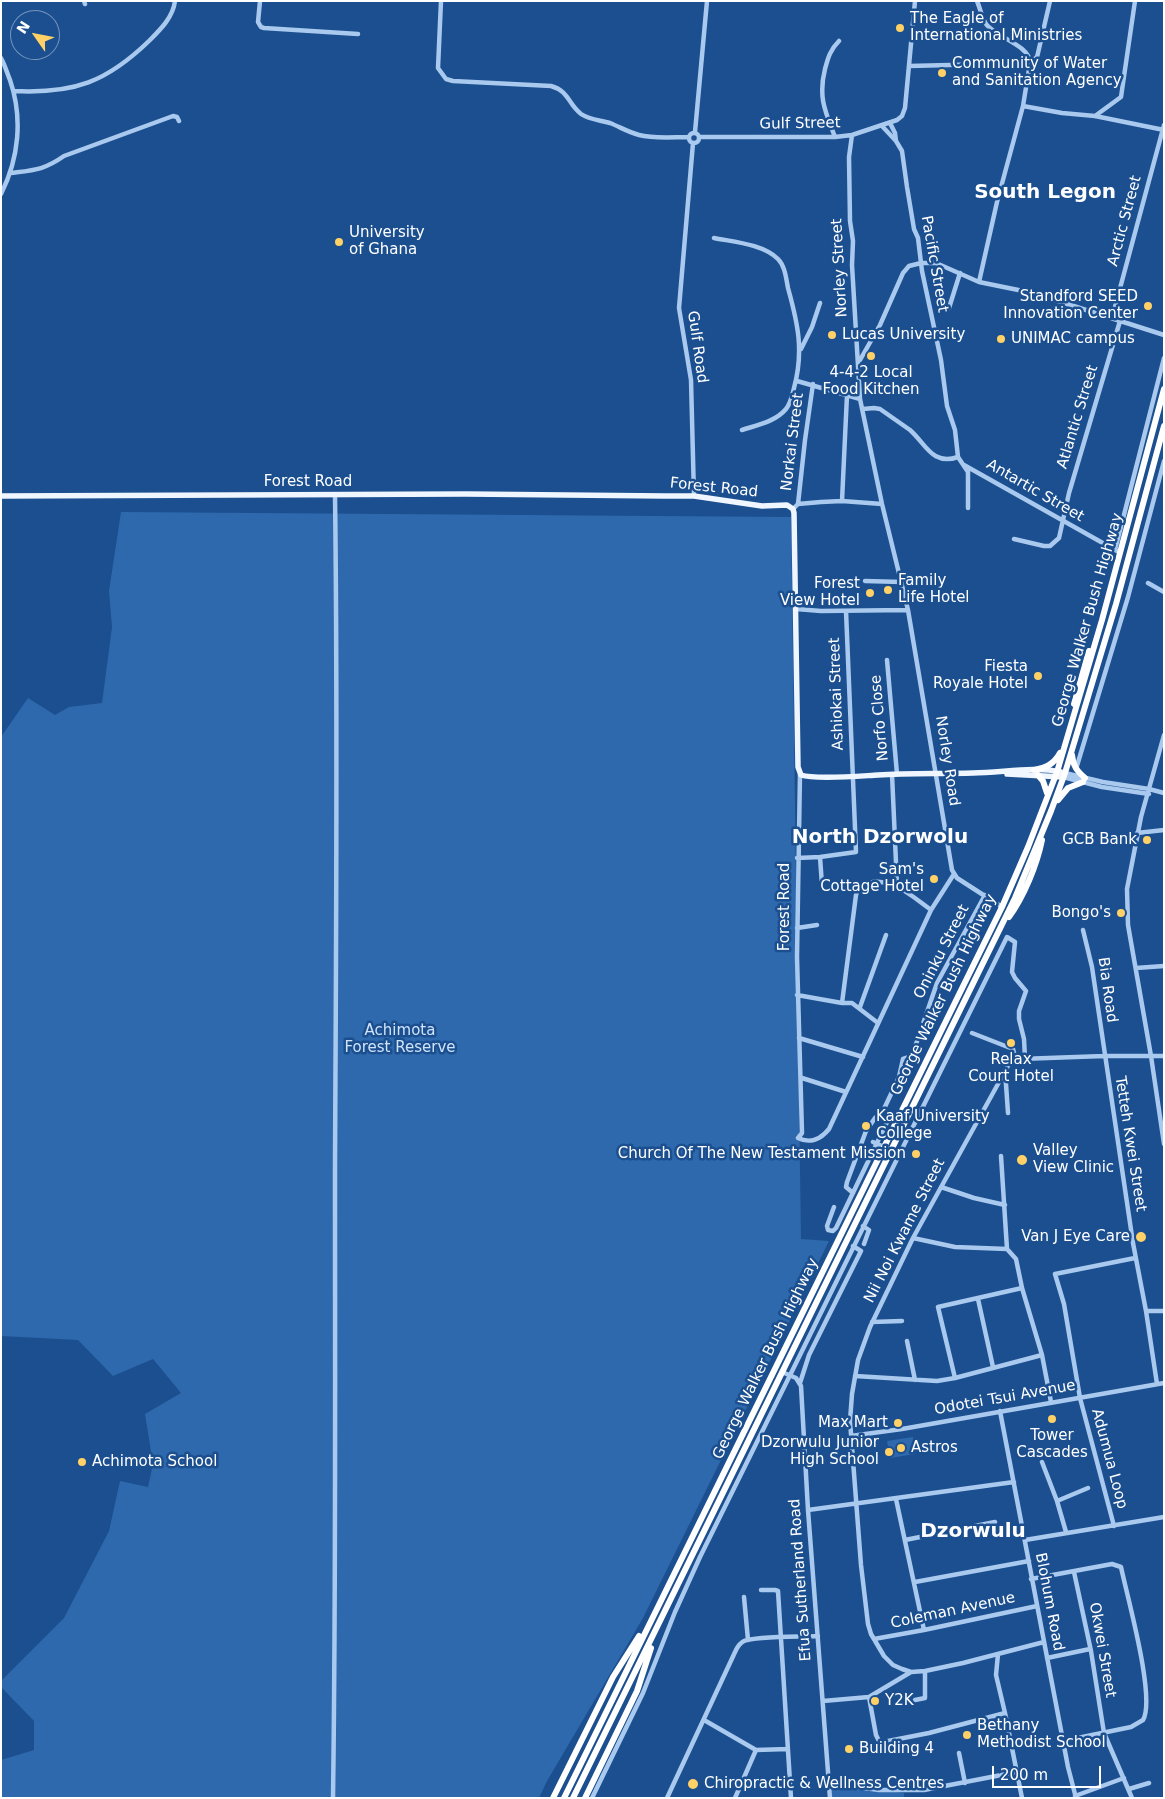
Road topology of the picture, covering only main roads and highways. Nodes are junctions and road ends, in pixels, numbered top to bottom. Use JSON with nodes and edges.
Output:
{"nodes":[{"id":1,"x":1164,"y":390,"type":"edge"},
{"id":2,"x":1164,"y":426,"type":"edge"},
{"id":3,"x":1,"y":496,"type":"edge"},
{"id":4,"x":1066,"y":743,"type":"junction"},
{"id":5,"x":1071,"y":752,"type":"junction"},
{"id":6,"x":1036,"y":773,"type":"junction"},
{"id":7,"x":1056,"y":774,"type":"junction"},
{"id":8,"x":1064,"y":775,"type":"junction"},
{"id":9,"x":1048,"y":795,"type":"junction"},
{"id":10,"x":1051,"y":811,"type":"junction"},
{"id":11,"x":652,"y":1616,"type":"junction"},
{"id":12,"x":655,"y":1632,"type":"junction"},
{"id":13,"x":553,"y":1798,"type":"edge"},
{"id":14,"x":564,"y":1798,"type":"edge"},
{"id":15,"x":573,"y":1798,"type":"edge"},
{"id":16,"x":584,"y":1798,"type":"edge"}],
"edges":[{"from":1,"to":4,"type":"highway","name":"George Walker Bush Highway"},
{"from":2,"to":5,"type":"highway","name":"George Walker Bush Highway"},
{"from":3,"to":6,"type":"main road","name":"Forest Road"},
{"from":4,"to":6,"type":"highway"},
{"from":4,"to":7,"type":"highway","name":"George Walker Bush Highway"},
{"from":5,"to":8,"type":"highway","name":"George Walker Bush Highway"},
{"from":5,"to":10,"type":"highway"},
{"from":6,"to":7,"type":"main road"},
{"from":6,"to":9,"type":"highway"},
{"from":7,"to":8,"type":"main road"},
{"from":7,"to":9,"type":"highway","name":"George Walker Bush Highway"},
{"from":8,"to":10,"type":"highway","name":"George Walker Bush Highway"},
{"from":9,"to":11,"type":"highway","name":"George Walker Bush Highway"},
{"from":10,"to":12,"type":"highway","name":"George Walker Bush Highway"},
{"from":11,"to":13,"type":"highway"},
{"from":11,"to":14,"type":"highway","name":"George Walker Bush Highway"},
{"from":12,"to":15,"type":"highway","name":"George Walker Bush Highway"},
{"from":12,"to":16,"type":"highway"}]}
